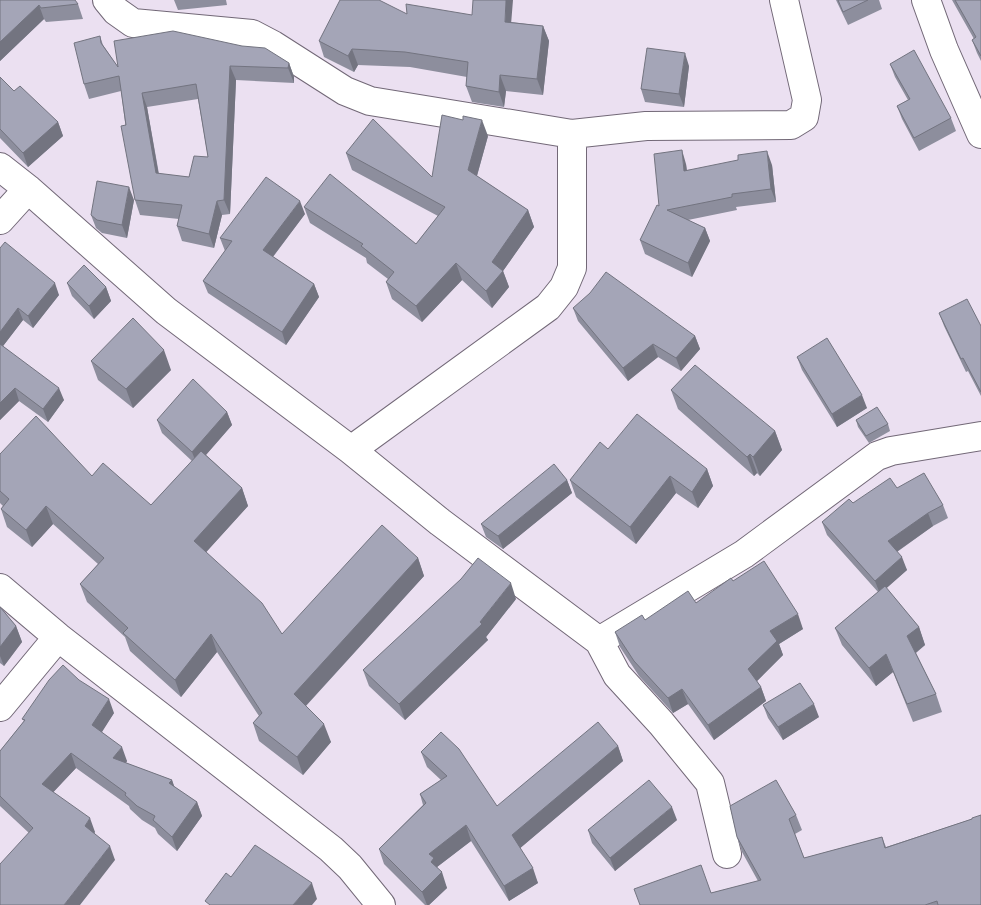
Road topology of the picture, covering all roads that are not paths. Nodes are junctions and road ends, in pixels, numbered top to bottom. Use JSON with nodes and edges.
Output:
{"nodes":[{"id":1,"x":107,"y":0,"type":"edge"},
{"id":2,"x":784,"y":0,"type":"edge"},
{"id":3,"x":926,"y":0,"type":"edge"},
{"id":4,"x":572,"y":134,"type":"junction"},
{"id":5,"x":981,"y":134,"type":"edge"},
{"id":6,"x":0,"y":167,"type":"edge"},
{"id":7,"x":28,"y":189,"type":"junction"},
{"id":8,"x":0,"y":220,"type":"edge"},
{"id":9,"x":981,"y":436,"type":"edge"},
{"id":10,"x":351,"y":450,"type":"junction"},
{"id":11,"x":0,"y":588,"type":"edge"},
{"id":12,"x":58,"y":637,"type":"junction"},
{"id":13,"x":598,"y":641,"type":"junction"},
{"id":14,"x":0,"y":707,"type":"edge"},
{"id":15,"x":727,"y":854,"type":"dead end"},
{"id":16,"x":381,"y":905,"type":"edge"}],
"edges":[{"from":1,"to":4,"type":"street"},
{"from":2,"to":4,"type":"street"},
{"from":3,"to":5,"type":"street"},
{"from":4,"to":10,"type":"street"},
{"from":6,"to":7,"type":"street"},
{"from":7,"to":8,"type":"street"},
{"from":7,"to":10,"type":"street"},
{"from":9,"to":13,"type":"street"},
{"from":10,"to":13,"type":"street"},
{"from":11,"to":12,"type":"street"},
{"from":12,"to":14,"type":"street"},
{"from":12,"to":16,"type":"street"},
{"from":13,"to":15,"type":"street"}]}
